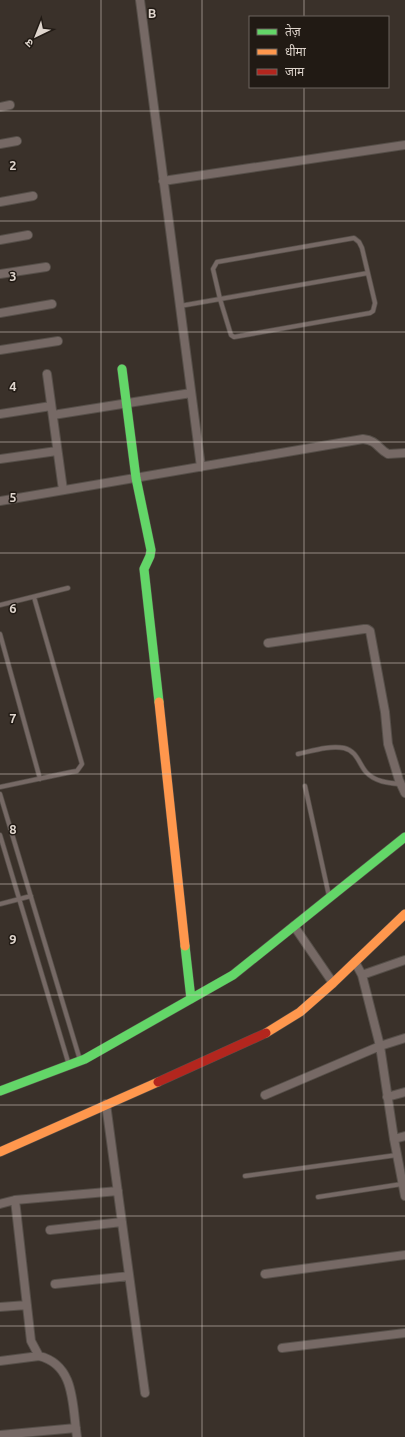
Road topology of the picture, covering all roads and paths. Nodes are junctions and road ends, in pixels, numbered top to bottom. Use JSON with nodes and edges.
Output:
{"nodes":[{"id":1,"x":140,"y":0,"type":"edge"},
{"id":2,"x":10,"y":105,"type":"dead end"},
{"id":3,"x":0,"y":107,"type":"edge"},
{"id":4,"x":17,"y":141,"type":"dead end"},
{"id":5,"x":0,"y":144,"type":"edge"},
{"id":6,"x":405,"y":145,"type":"edge"},
{"id":7,"x":163,"y":181,"type":"junction"},
{"id":8,"x":33,"y":196,"type":"dead end"},
{"id":9,"x":0,"y":202,"type":"edge"},
{"id":10,"x":28,"y":235,"type":"dead end"},
{"id":11,"x":0,"y":240,"type":"edge"},
{"id":12,"x":46,"y":267,"type":"dead end"},
{"id":13,"x":368,"y":273,"type":"junction"},
{"id":14,"x":0,"y":274,"type":"edge"},
{"id":15,"x":220,"y":299,"type":"junction"},
{"id":16,"x":52,"y":304,"type":"dead end"},
{"id":17,"x":180,"y":306,"type":"junction"},
{"id":18,"x":0,"y":312,"type":"edge"},
{"id":19,"x":58,"y":341,"type":"dead end"},
{"id":20,"x":0,"y":350,"type":"edge"},
{"id":21,"x":122,"y":369,"type":"dead end"},
{"id":22,"x":47,"y":374,"type":"dead end"},
{"id":23,"x":191,"y":393,"type":"junction"},
{"id":24,"x":127,"y":403,"type":"junction"},
{"id":25,"x":51,"y":406,"type":"junction"},
{"id":26,"x":0,"y":414,"type":"edge"},
{"id":27,"x":52,"y":415,"type":"junction"},
{"id":28,"x":57,"y":451,"type":"junction"},
{"id":29,"x":405,"y":453,"type":"edge"},
{"id":30,"x":0,"y":459,"type":"edge"},
{"id":31,"x":201,"y":467,"type":"junction"},
{"id":32,"x":136,"y":478,"type":"junction"},
{"id":33,"x":63,"y":490,"type":"junction"},
{"id":34,"x":0,"y":501,"type":"edge"},
{"id":35,"x":68,"y":588,"type":"dead end"},
{"id":36,"x":34,"y":596,"type":"junction"},
{"id":37,"x":0,"y":605,"type":"edge"},
{"id":38,"x":0,"y":634,"type":"edge"},
{"id":39,"x":268,"y":643,"type":"dead end"},
{"id":40,"x":298,"y":754,"type":"dead end"},
{"id":41,"x":40,"y":779,"type":"junction"},
{"id":42,"x":401,"y":784,"type":"junction"},
{"id":43,"x":305,"y":786,"type":"dead end"},
{"id":44,"x":0,"y":787,"type":"edge"},
{"id":45,"x":405,"y":793,"type":"edge"},
{"id":46,"x":0,"y":794,"type":"edge"},
{"id":47,"x":0,"y":835,"type":"edge"},
{"id":48,"x":405,"y":837,"type":"edge"},
{"id":49,"x":31,"y":896,"type":"junction"},
{"id":50,"x":329,"y":898,"type":"junction"},
{"id":51,"x":19,"y":899,"type":"junction"},
{"id":52,"x":0,"y":904,"type":"edge"},
{"id":53,"x":405,"y":914,"type":"edge"},
{"id":54,"x":294,"y":926,"type":"junction"},
{"id":55,"x":405,"y":960,"type":"edge"},
{"id":56,"x":355,"y":962,"type":"junction"},
{"id":57,"x":362,"y":975,"type":"junction"},
{"id":58,"x":334,"y":983,"type":"junction"},
{"id":59,"x":191,"y":999,"type":"junction"},
{"id":60,"x":405,"y":1038,"type":"edge"},
{"id":61,"x":380,"y":1046,"type":"junction"},
{"id":62,"x":80,"y":1061,"type":"junction"},
{"id":63,"x":69,"y":1065,"type":"junction"},
{"id":64,"x":0,"y":1091,"type":"edge"},
{"id":65,"x":405,"y":1092,"type":"edge"},
{"id":66,"x":265,"y":1095,"type":"dead end"},
{"id":67,"x":387,"y":1097,"type":"junction"},
{"id":68,"x":106,"y":1104,"type":"junction"},
{"id":69,"x":405,"y":1136,"type":"edge"},
{"id":70,"x":394,"y":1139,"type":"junction"},
{"id":71,"x":0,"y":1152,"type":"edge"},
{"id":72,"x":397,"y":1155,"type":"junction"},
{"id":73,"x":245,"y":1176,"type":"dead end"},
{"id":74,"x":403,"y":1184,"type":"junction"},
{"id":75,"x":118,"y":1191,"type":"junction"},
{"id":76,"x":405,"y":1196,"type":"edge"},
{"id":77,"x":318,"y":1197,"type":"dead end"},
{"id":78,"x":15,"y":1200,"type":"junction"},
{"id":79,"x":0,"y":1204,"type":"edge"},
{"id":80,"x":122,"y":1222,"type":"junction"},
{"id":81,"x":50,"y":1230,"type":"dead end"},
{"id":82,"x":405,"y":1255,"type":"edge"},
{"id":83,"x":265,"y":1274,"type":"dead end"},
{"id":84,"x":129,"y":1276,"type":"junction"},
{"id":85,"x":55,"y":1284,"type":"dead end"},
{"id":86,"x":27,"y":1305,"type":"junction"},
{"id":87,"x":0,"y":1307,"type":"edge"},
{"id":88,"x":405,"y":1333,"type":"edge"},
{"id":89,"x":282,"y":1348,"type":"dead end"},
{"id":90,"x":39,"y":1356,"type":"junction"},
{"id":91,"x":0,"y":1361,"type":"edge"},
{"id":92,"x":144,"y":1393,"type":"dead end"},
{"id":93,"x":76,"y":1428,"type":"junction"},
{"id":94,"x":42,"y":1434,"type":"edge"},
{"id":95,"x":0,"y":1435,"type":"edge"},
{"id":96,"x":77,"y":1437,"type":"edge"}],
"edges":[{"from":1,"to":7,"type":"street"},
{"from":2,"to":3,"type":"street"},
{"from":4,"to":5,"type":"street"},
{"from":6,"to":7,"type":"street"},
{"from":7,"to":17,"type":"street"},
{"from":8,"to":9,"type":"street"},
{"from":10,"to":11,"type":"street"},
{"from":12,"to":14,"type":"street"},
{"from":13,"to":15,"type":"lane"},
{"from":13,"to":15,"type":"lane"},
{"from":13,"to":15,"type":"lane"},
{"from":15,"to":17,"type":"lane"},
{"from":16,"to":18,"type":"street"},
{"from":17,"to":23,"type":"street"},
{"from":19,"to":20,"type":"street"},
{"from":21,"to":24,"type":"main road"},
{"from":22,"to":25,"type":"street"},
{"from":23,"to":24,"type":"street"},
{"from":23,"to":31,"type":"street"},
{"from":24,"to":27,"type":"street"},
{"from":24,"to":32,"type":"main road"},
{"from":25,"to":26,"type":"street"},
{"from":25,"to":27,"type":"street"},
{"from":27,"to":28,"type":"street"},
{"from":28,"to":30,"type":"street"},
{"from":28,"to":33,"type":"street"},
{"from":29,"to":31,"type":"street"},
{"from":31,"to":32,"type":"street"},
{"from":32,"to":33,"type":"street"},
{"from":32,"to":59,"type":"main road"},
{"from":33,"to":34,"type":"street"},
{"from":35,"to":36,"type":"lane"},
{"from":36,"to":37,"type":"lane"},
{"from":36,"to":41,"type":"lane"},
{"from":38,"to":41,"type":"lane"},
{"from":39,"to":42,"type":"street"},
{"from":40,"to":42,"type":"lane"},
{"from":41,"to":44,"type":"lane"},
{"from":42,"to":45,"type":"street"},
{"from":43,"to":50,"type":"lane"},
{"from":46,"to":49,"type":"lane"},
{"from":47,"to":51,"type":"lane"},
{"from":48,"to":50,"type":"main road"},
{"from":49,"to":51,"type":"lane"},
{"from":49,"to":62,"type":"lane"},
{"from":50,"to":54,"type":"main road"},
{"from":51,"to":52,"type":"lane"},
{"from":51,"to":63,"type":"lane"},
{"from":53,"to":56,"type":"main road"},
{"from":54,"to":58,"type":"street"},
{"from":54,"to":59,"type":"main road"},
{"from":55,"to":57,"type":"street"},
{"from":56,"to":57,"type":"street"},
{"from":56,"to":58,"type":"main road"},
{"from":57,"to":61,"type":"street"},
{"from":58,"to":68,"type":"main road"},
{"from":59,"to":62,"type":"main road"},
{"from":60,"to":61,"type":"street"},
{"from":61,"to":66,"type":"street"},
{"from":61,"to":67,"type":"street"},
{"from":62,"to":63,"type":"main road"},
{"from":63,"to":64,"type":"main road"},
{"from":65,"to":67,"type":"street"},
{"from":67,"to":70,"type":"street"},
{"from":68,"to":71,"type":"main road"},
{"from":68,"to":75,"type":"street"},
{"from":69,"to":70,"type":"street"},
{"from":70,"to":72,"type":"street"},
{"from":72,"to":73,"type":"lane"},
{"from":72,"to":74,"type":"street"},
{"from":74,"to":76,"type":"street"},
{"from":74,"to":77,"type":"lane"},
{"from":75,"to":78,"type":"street"},
{"from":75,"to":80,"type":"street"},
{"from":78,"to":79,"type":"street"},
{"from":78,"to":86,"type":"street"},
{"from":80,"to":81,"type":"street"},
{"from":80,"to":84,"type":"street"},
{"from":82,"to":83,"type":"street"},
{"from":84,"to":85,"type":"street"},
{"from":84,"to":92,"type":"street"},
{"from":86,"to":87,"type":"street"},
{"from":86,"to":90,"type":"street"},
{"from":88,"to":89,"type":"street"},
{"from":90,"to":91,"type":"street"},
{"from":90,"to":93,"type":"street"},
{"from":93,"to":94,"type":"street"},
{"from":93,"to":96,"type":"street"},
{"from":94,"to":95,"type":"street"}]}
